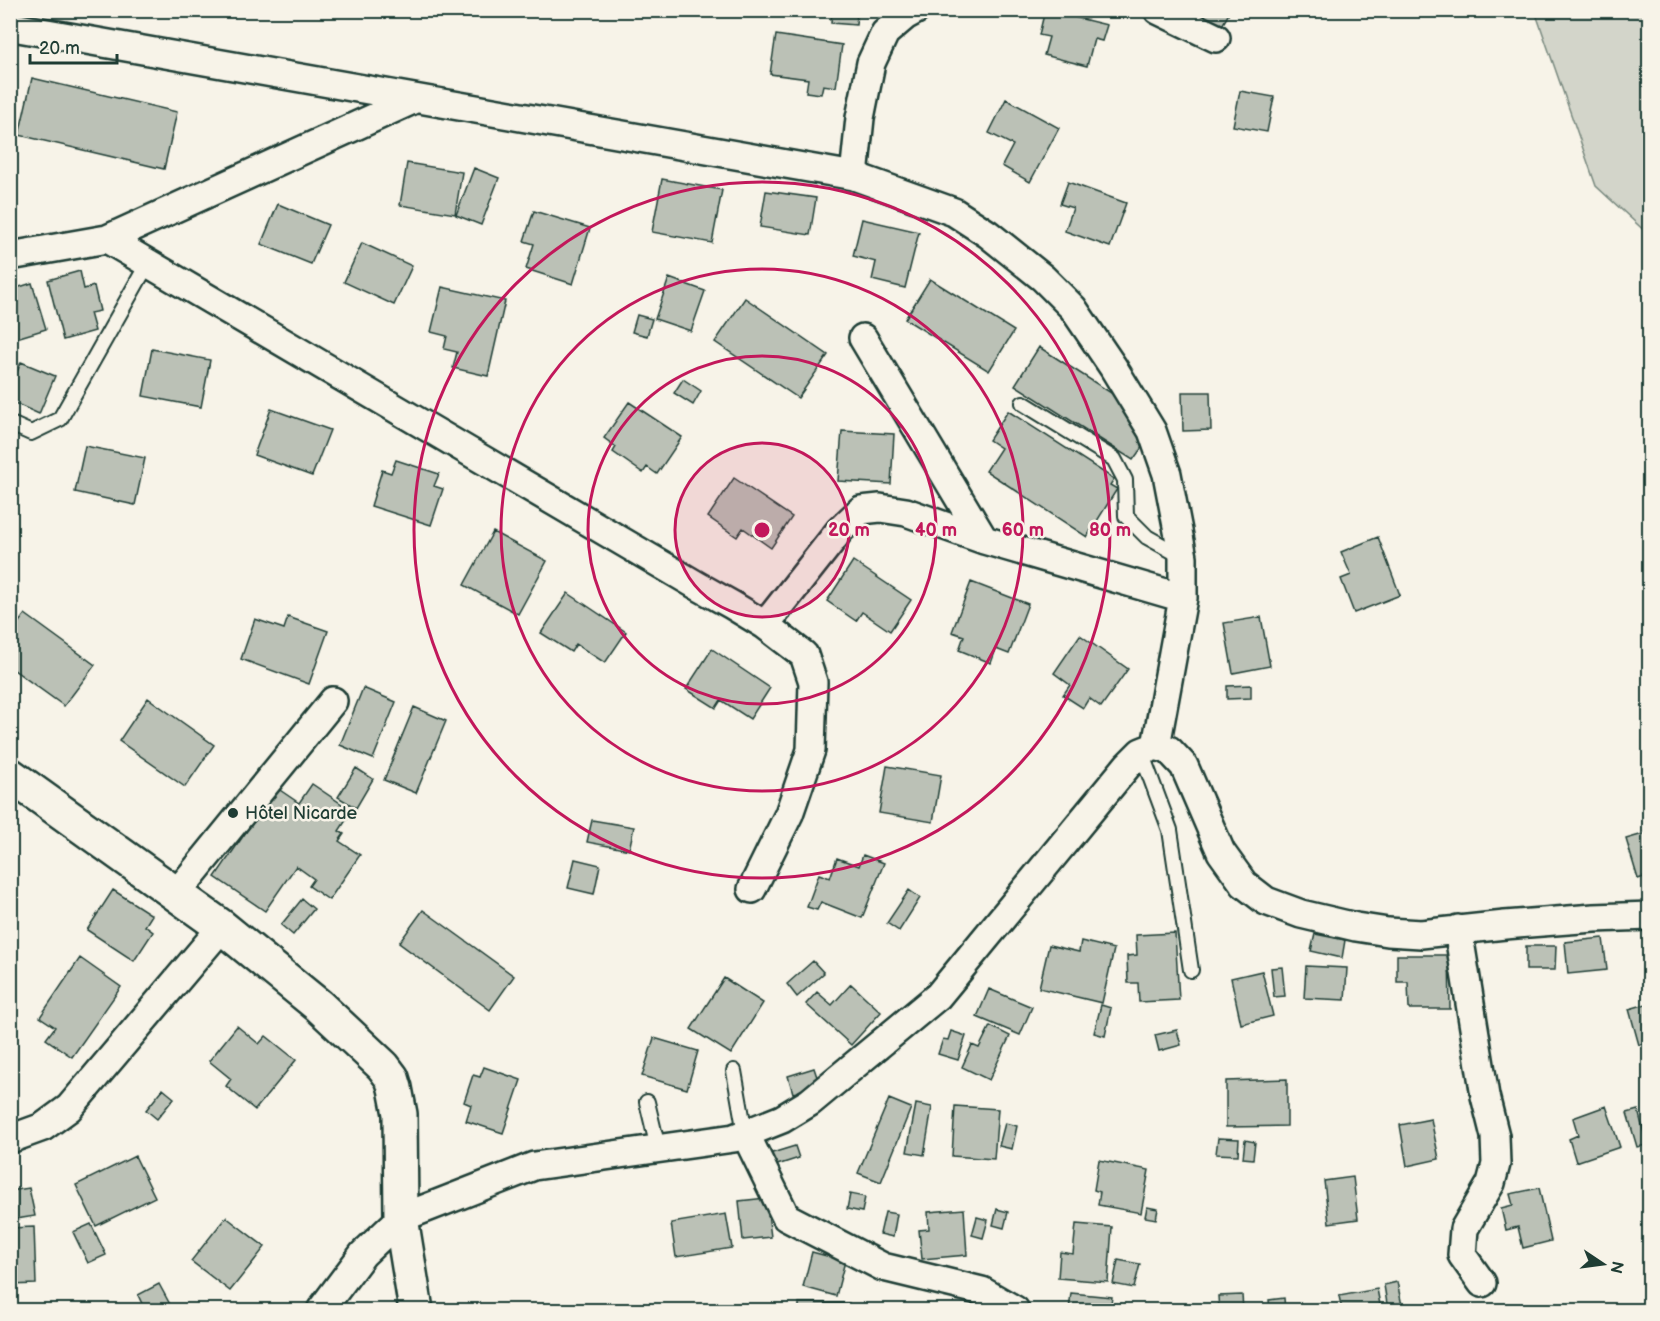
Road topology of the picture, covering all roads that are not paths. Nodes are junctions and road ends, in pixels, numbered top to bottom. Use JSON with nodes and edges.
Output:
{"nodes":[{"id":1,"x":916,"y":10,"type":"edge"},
{"id":2,"x":1158,"y":10,"type":"edge"},
{"id":3,"x":14,"y":23,"type":"edge"},
{"id":4,"x":1216,"y":38,"type":"dead end"},
{"id":5,"x":415,"y":99,"type":"junction"},
{"id":6,"x":854,"y":176,"type":"junction"},
{"id":7,"x":107,"y":239,"type":"junction"},
{"id":8,"x":10,"y":255,"type":"edge"},
{"id":9,"x":148,"y":263,"type":"junction"},
{"id":10,"x":863,"y":338,"type":"dead end"},
{"id":11,"x":1023,"y":403,"type":"dead end"},
{"id":12,"x":13,"y":425,"type":"dead end"},
{"id":13,"x":984,"y":540,"type":"junction"},
{"id":14,"x":1183,"y":557,"type":"junction"},
{"id":15,"x":1183,"y":598,"type":"junction"},
{"id":16,"x":765,"y":625,"type":"junction"},
{"id":17,"x":333,"y":702,"type":"dead end"},
{"id":18,"x":1149,"y":749,"type":"junction"},
{"id":19,"x":10,"y":775,"type":"edge"},
{"id":20,"x":752,"y":890,"type":"dead end"},
{"id":21,"x":176,"y":894,"type":"junction"},
{"id":22,"x":1650,"y":916,"type":"edge"},
{"id":23,"x":222,"y":927,"type":"junction"},
{"id":24,"x":1458,"y":929,"type":"junction"},
{"id":25,"x":1191,"y":970,"type":"dead end"},
{"id":26,"x":734,"y":1071,"type":"dead end"},
{"id":27,"x":647,"y":1102,"type":"dead end"},
{"id":28,"x":745,"y":1133,"type":"junction"},
{"id":29,"x":10,"y":1139,"type":"edge"},
{"id":30,"x":658,"y":1148,"type":"junction"},
{"id":31,"x":401,"y":1218,"type":"junction"},
{"id":32,"x":1482,"y":1283,"type":"dead end"},
{"id":33,"x":321,"y":1311,"type":"edge"},
{"id":34,"x":416,"y":1311,"type":"edge"},
{"id":35,"x":1015,"y":1311,"type":"edge"}],
"edges":[{"from":1,"to":6,"type":"street"},
{"from":2,"to":4,"type":"street"},
{"from":3,"to":5,"type":"street"},
{"from":5,"to":6,"type":"street"},
{"from":5,"to":7,"type":"street"},
{"from":6,"to":14,"type":"street"},
{"from":7,"to":8,"type":"street"},
{"from":7,"to":9,"type":"street"},
{"from":9,"to":12,"type":"lane"},
{"from":9,"to":16,"type":"street"},
{"from":10,"to":13,"type":"street"},
{"from":11,"to":14,"type":"lane"},
{"from":13,"to":15,"type":"street"},
{"from":13,"to":16,"type":"street"},
{"from":14,"to":15,"type":"street"},
{"from":15,"to":18,"type":"street"},
{"from":16,"to":20,"type":"street"},
{"from":17,"to":21,"type":"street"},
{"from":18,"to":24,"type":"street"},
{"from":18,"to":25,"type":"lane"},
{"from":18,"to":28,"type":"street"},
{"from":19,"to":21,"type":"street"},
{"from":21,"to":23,"type":"street"},
{"from":22,"to":24,"type":"street"},
{"from":23,"to":29,"type":"street"},
{"from":23,"to":31,"type":"street"},
{"from":24,"to":32,"type":"street"},
{"from":26,"to":28,"type":"lane"},
{"from":27,"to":30,"type":"lane"},
{"from":28,"to":30,"type":"street"},
{"from":28,"to":35,"type":"street"},
{"from":30,"to":31,"type":"street"},
{"from":31,"to":33,"type":"street"},
{"from":31,"to":34,"type":"street"}]}
